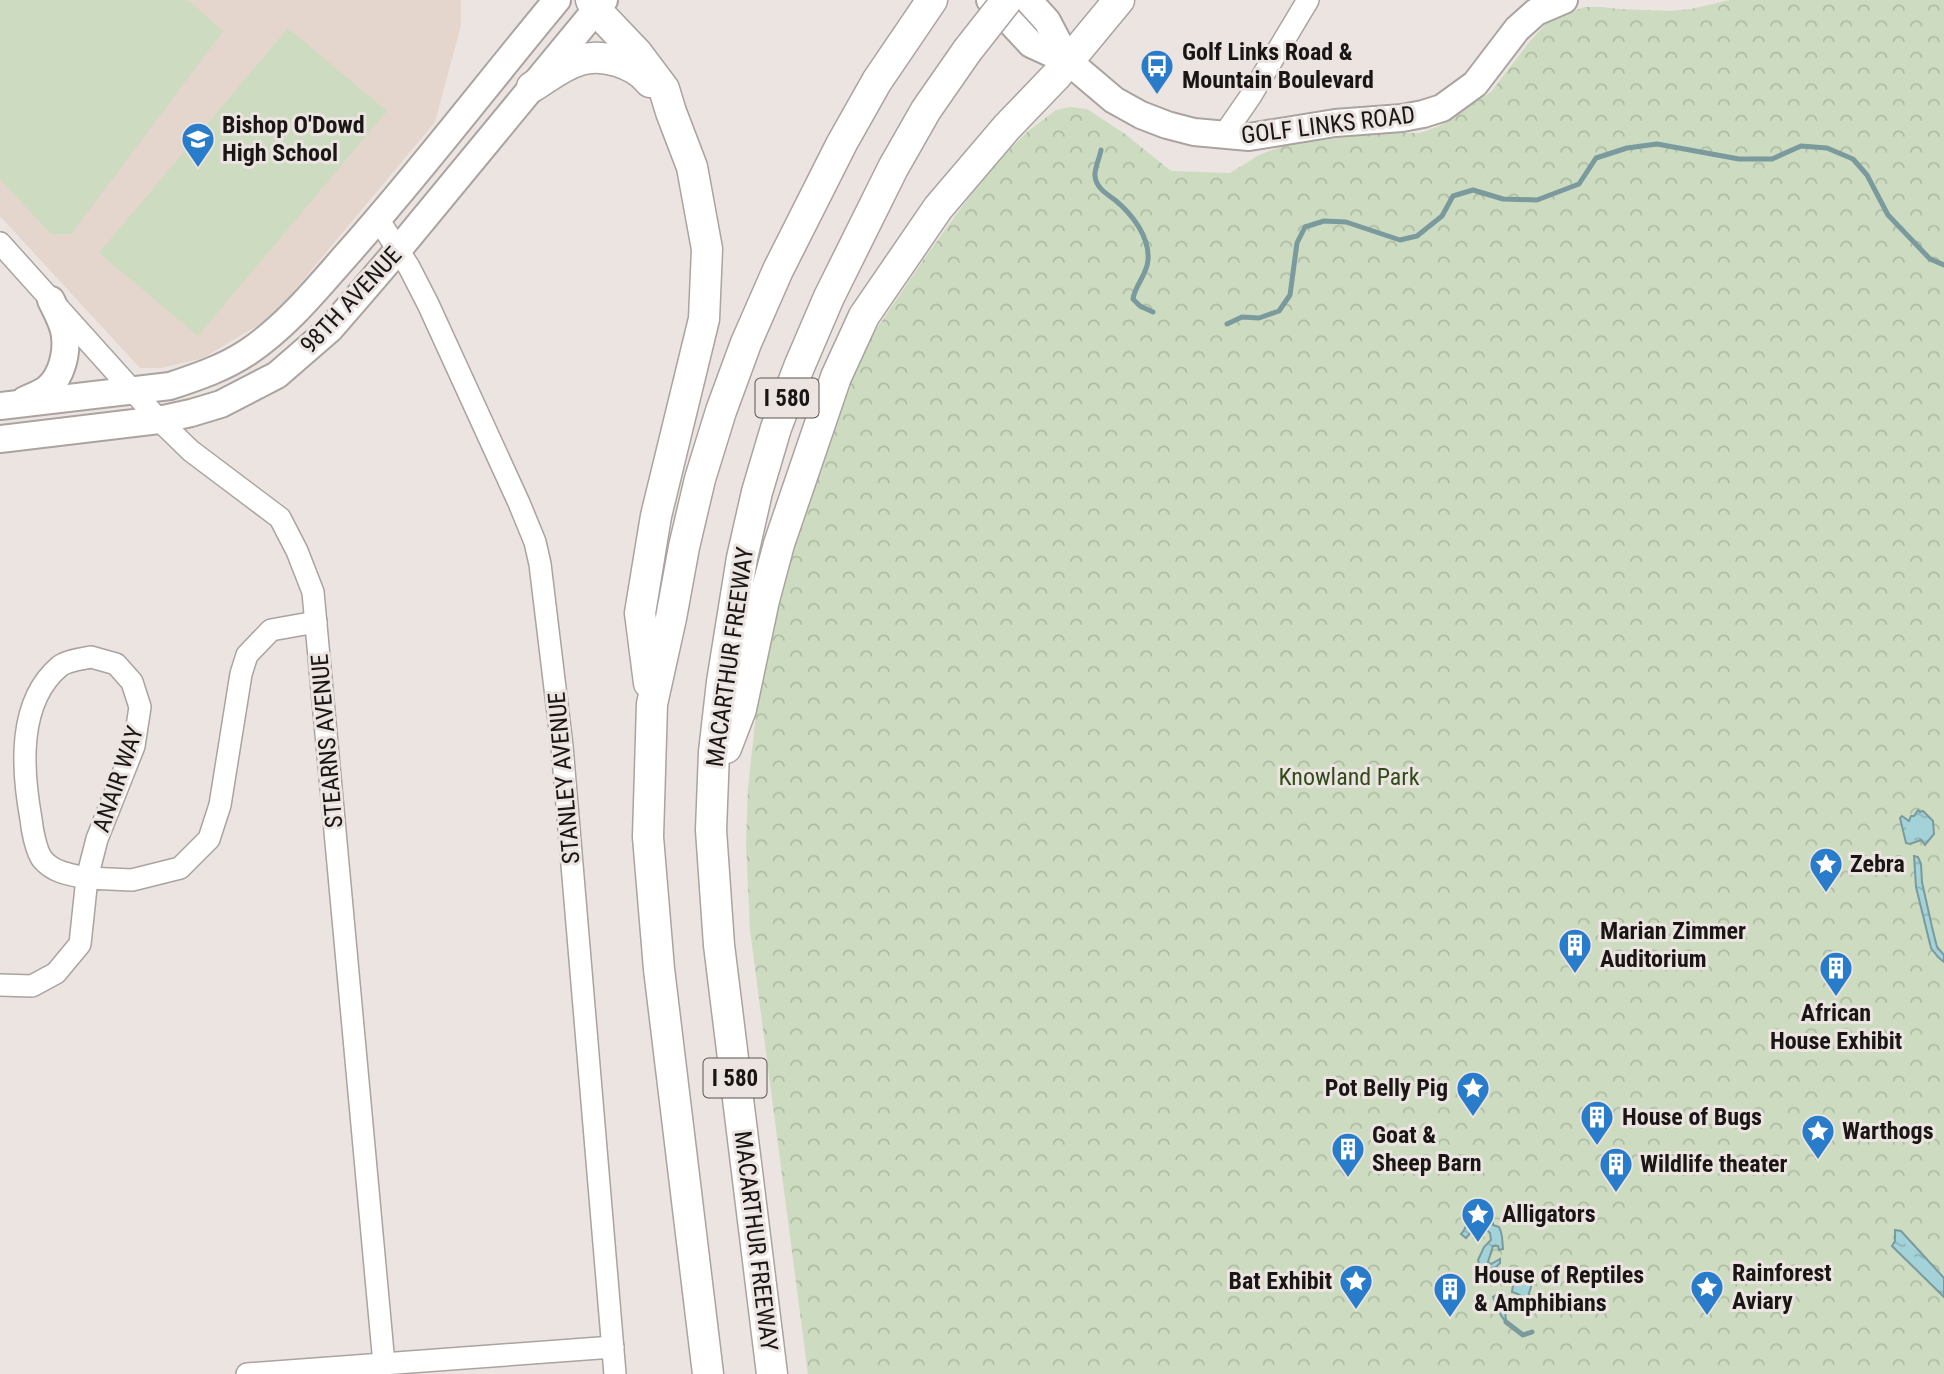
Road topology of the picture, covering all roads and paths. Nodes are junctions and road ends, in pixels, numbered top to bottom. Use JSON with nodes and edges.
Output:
{"nodes":[{"id":1,"x":557,"y":0,"type":"edge"},
{"id":2,"x":990,"y":0,"type":"edge"},
{"id":3,"x":1007,"y":0,"type":"edge"},
{"id":4,"x":1028,"y":0,"type":"edge"},
{"id":5,"x":1119,"y":0,"type":"edge"},
{"id":6,"x":1308,"y":0,"type":"edge"},
{"id":7,"x":1564,"y":0,"type":"edge"},
{"id":8,"x":597,"y":3,"type":"edge"},
{"id":9,"x":928,"y":6,"type":"edge"},
{"id":10,"x":1068,"y":61,"type":"junction"},
{"id":11,"x":531,"y":87,"type":"junction"},
{"id":12,"x":671,"y":112,"type":"junction"},
{"id":13,"x":1223,"y":136,"type":"junction"},
{"id":14,"x":378,"y":219,"type":"junction"},
{"id":15,"x":0,"y":243,"type":"edge"},
{"id":16,"x":398,"y":250,"type":"junction"},
{"id":17,"x":51,"y":300,"type":"junction"},
{"id":18,"x":133,"y":391,"type":"junction"},
{"id":19,"x":10,"y":404,"type":"edge"},
{"id":20,"x":159,"y":420,"type":"junction"},
{"id":21,"x":0,"y":439,"type":"edge"},
{"id":22,"x":316,"y":622,"type":"junction"},
{"id":23,"x":652,"y":704,"type":"junction"},
{"id":24,"x":713,"y":780,"type":"junction"},
{"id":25,"x":87,"y":878,"type":"junction"},
{"id":26,"x":0,"y":985,"type":"edge"},
{"id":27,"x":697,"y":1289,"type":"junction"},
{"id":28,"x":613,"y":1346,"type":"junction"},
{"id":29,"x":384,"y":1364,"type":"junction"},
{"id":30,"x":247,"y":1374,"type":"edge"},
{"id":31,"x":615,"y":1374,"type":"edge"},
{"id":32,"x":699,"y":1374,"type":"edge"},
{"id":33,"x":708,"y":1374,"type":"edge"},
{"id":34,"x":772,"y":1374,"type":"edge"}],
"edges":[{"from":1,"to":14,"type":"main road","name":"98TH AVENUE"},
{"from":2,"to":10,"type":"main road","name":"GOLF LINKS ROAD"},
{"from":3,"to":24,"type":"highway","name":"MACARTHUR FREEWAY","number":"I 580","bridge":true},
{"from":4,"to":10,"type":"main road","name":"GOLF LINKS ROAD"},
{"from":5,"to":10,"type":"highway"},
{"from":6,"to":13,"type":"street"},
{"from":7,"to":13,"type":"main road","name":"GOLF LINKS ROAD"},
{"from":8,"to":11,"type":"main road","name":"98TH AVENUE"},
{"from":8,"to":12,"type":"highway"},
{"from":9,"to":23,"type":"highway","number":"I 580"},
{"from":10,"to":13,"type":"main road","name":"GOLF LINKS ROAD"},
{"from":10,"to":24,"type":"highway"},
{"from":11,"to":12,"type":"highway"},
{"from":11,"to":16,"type":"main road","name":"98TH AVENUE"},
{"from":12,"to":23,"type":"highway"},
{"from":14,"to":16,"type":"street","name":"STANLEY AVENUE"},
{"from":14,"to":18,"type":"main road","name":"98TH AVENUE"},
{"from":15,"to":17,"type":"street","name":"STEARNS AVENUE"},
{"from":16,"to":20,"type":"main road","name":"98TH AVENUE"},
{"from":16,"to":28,"type":"street","name":"STANLEY AVENUE"},
{"from":17,"to":18,"type":"street","name":"STEARNS AVENUE"},
{"from":17,"to":19,"type":"main road"},
{"from":18,"to":19,"type":"main road","name":"98TH AVENUE"},
{"from":18,"to":20,"type":"street","name":"STEARNS AVENUE"},
{"from":20,"to":21,"type":"main road","name":"98TH AVENUE"},
{"from":20,"to":22,"type":"street","name":"STEARNS AVENUE"},
{"from":22,"to":25,"type":"street","name":"ANAIR WAY"},
{"from":22,"to":29,"type":"street","name":"STEARNS AVENUE"},
{"from":23,"to":27,"type":"highway","number":"I 580"},
{"from":24,"to":34,"type":"highway","name":"MACARTHUR FREEWAY","number":"I 580"},
{"from":25,"to":25,"type":"street","name":"ANAIR WAY"},
{"from":25,"to":26,"type":"street","name":"ANAIR WAY"},
{"from":27,"to":32,"type":"highway"},
{"from":27,"to":33,"type":"highway","number":"I 580"},
{"from":28,"to":29,"type":"street"},
{"from":28,"to":31,"type":"street","name":"STANLEY AVENUE"},
{"from":29,"to":30,"type":"street"}]}
